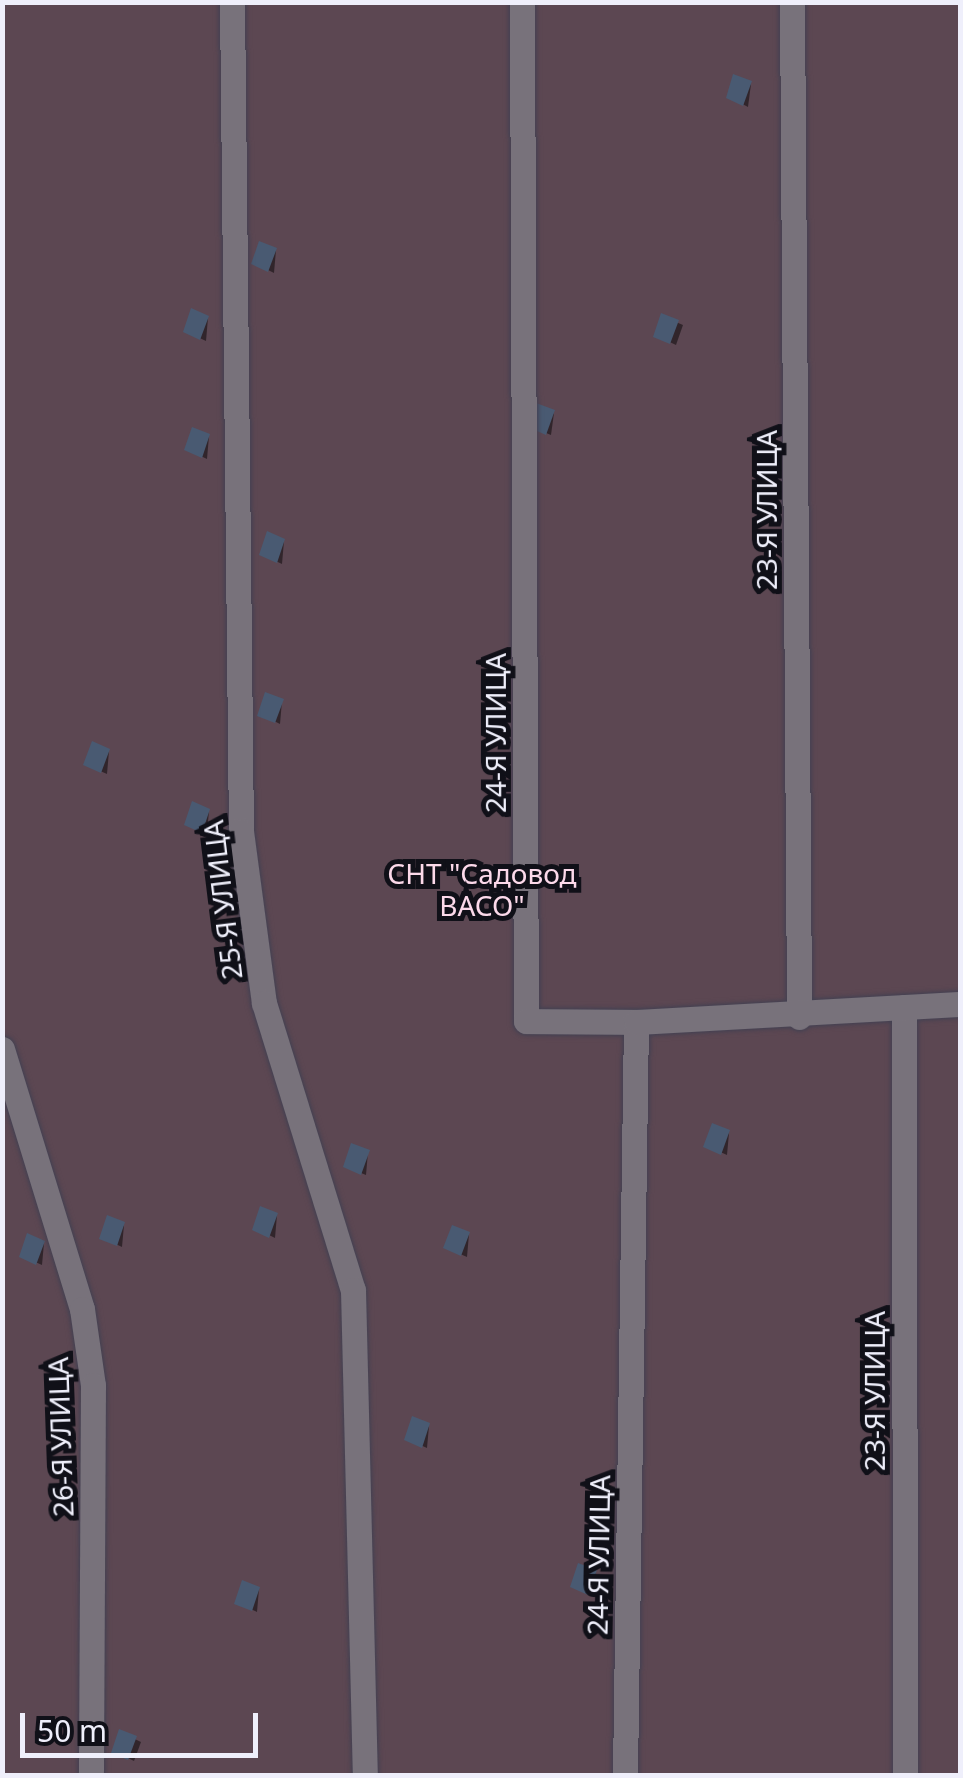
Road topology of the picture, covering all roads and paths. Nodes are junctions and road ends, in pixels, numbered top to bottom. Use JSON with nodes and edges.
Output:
{"nodes":[{"id":1,"x":232,"y":2,"type":"edge"},
{"id":2,"x":522,"y":2,"type":"edge"},
{"id":3,"x":792,"y":2,"type":"edge"},
{"id":4,"x":960,"y":1004,"type":"edge"},
{"id":5,"x":904,"y":1007,"type":"junction"},
{"id":6,"x":799,"y":1018,"type":"junction"},
{"id":7,"x":636,"y":1022,"type":"junction"},
{"id":8,"x":2,"y":1049,"type":"edge"},
{"id":9,"x":92,"y":1776,"type":"edge"},
{"id":10,"x":365,"y":1776,"type":"edge"},
{"id":11,"x":625,"y":1776,"type":"edge"},
{"id":12,"x":905,"y":1776,"type":"edge"}],
"edges":[{"from":1,"to":10,"type":"street","name":"25-Я УЛИЦА"},
{"from":2,"to":7,"type":"street","name":"24-Я УЛИЦА"},
{"from":3,"to":6,"type":"street","name":"23-Я УЛИЦА"},
{"from":4,"to":5,"type":"street"},
{"from":5,"to":6,"type":"street"},
{"from":5,"to":12,"type":"street","name":"23-Я УЛИЦА"},
{"from":6,"to":7,"type":"street"},
{"from":7,"to":11,"type":"street","name":"24-Я УЛИЦА"},
{"from":8,"to":9,"type":"street","name":"26-Я УЛИЦА"}]}
